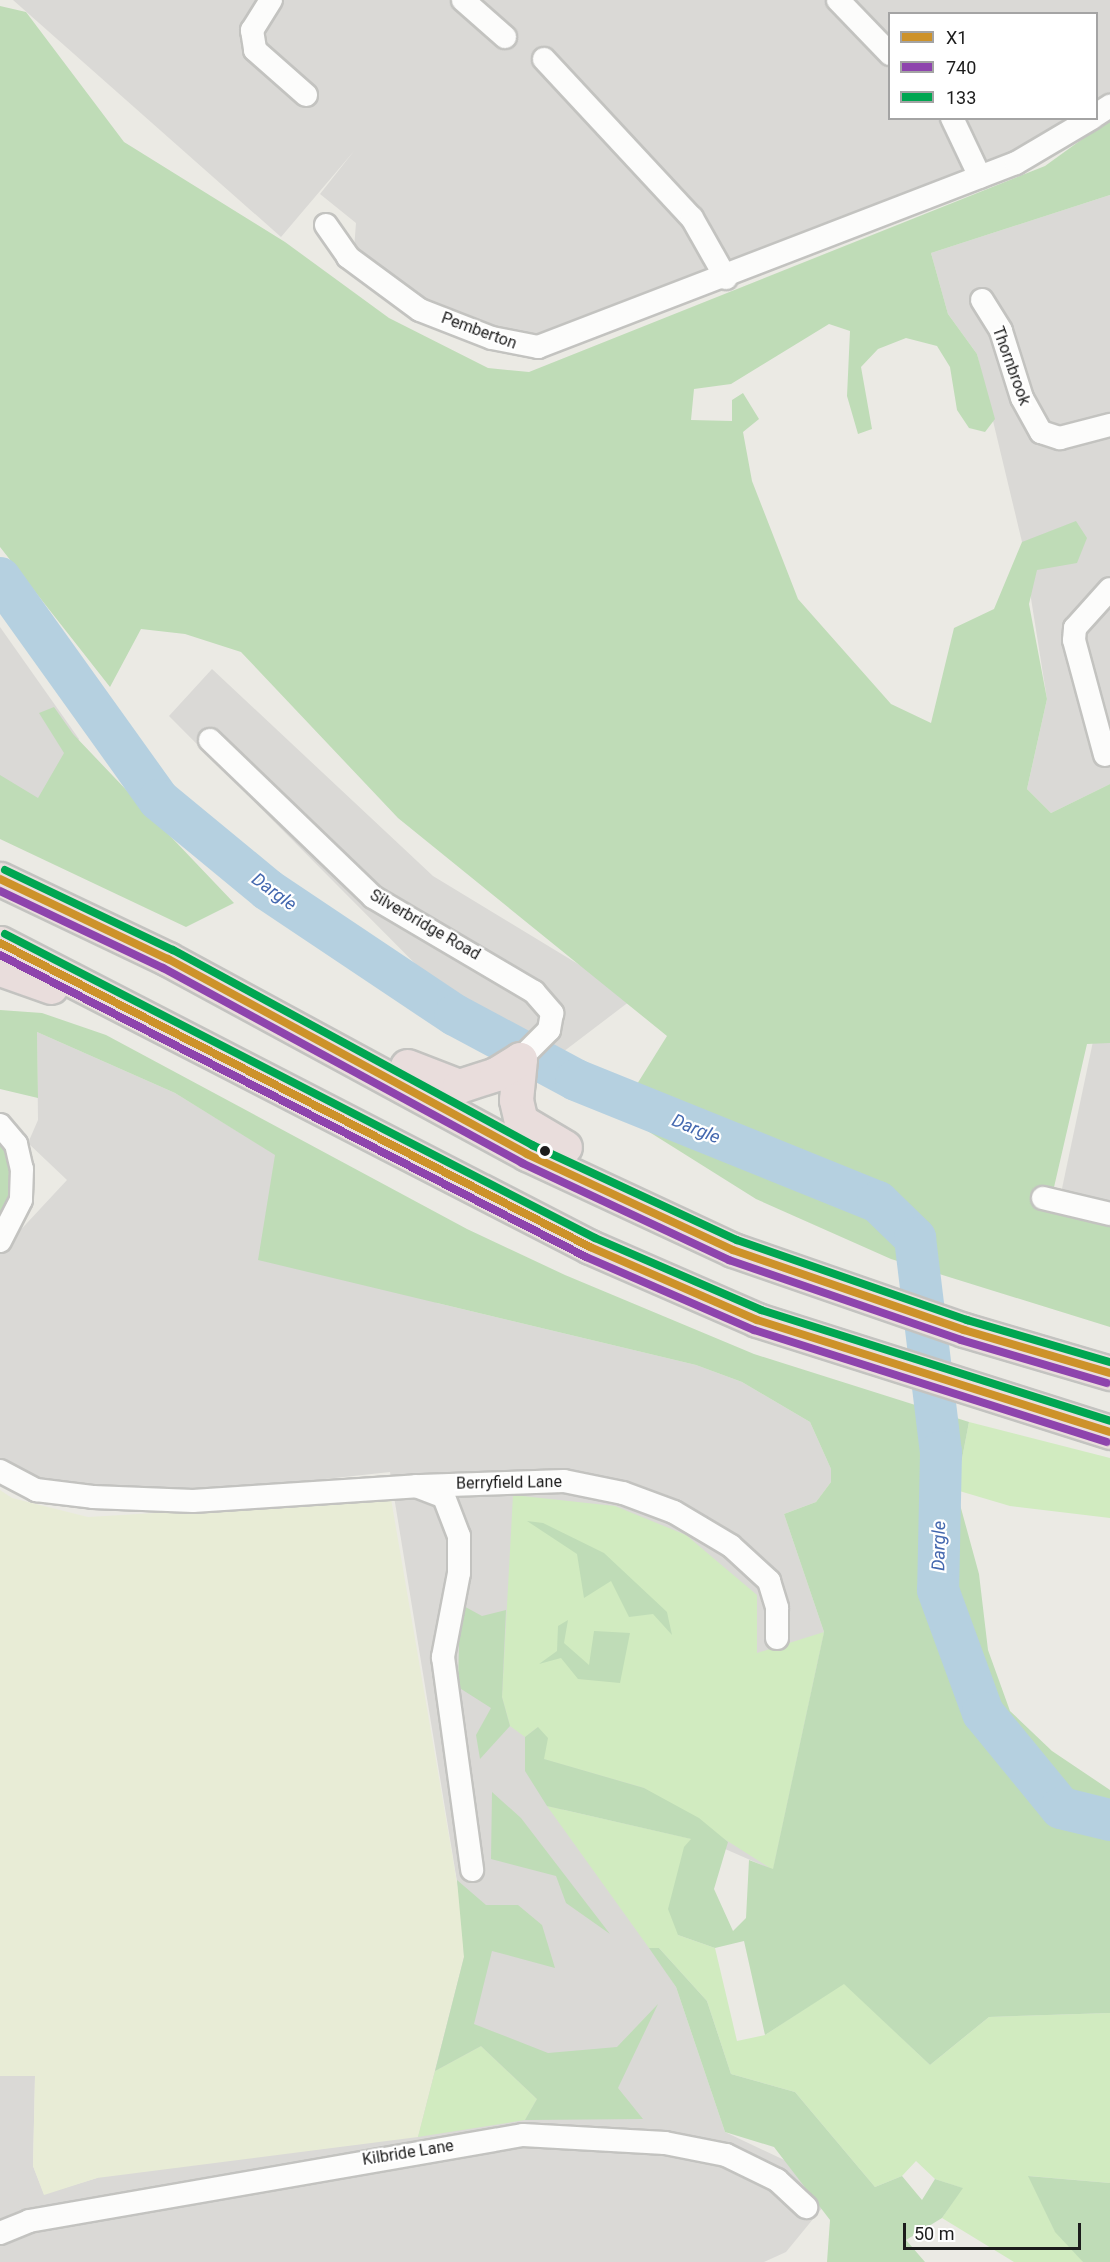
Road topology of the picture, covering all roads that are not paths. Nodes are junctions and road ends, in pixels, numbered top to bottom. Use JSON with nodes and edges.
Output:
{"nodes":[{"id":1,"x":271,"y":0,"type":"edge"},
{"id":2,"x":463,"y":0,"type":"edge"},
{"id":3,"x":838,"y":0,"type":"edge"},
{"id":4,"x":505,"y":36,"type":"dead end"},
{"id":5,"x":888,"y":52,"type":"edge"},
{"id":6,"x":544,"y":59,"type":"dead end"},
{"id":7,"x":306,"y":95,"type":"dead end"},
{"id":8,"x":953,"y":120,"type":"edge"},
{"id":9,"x":1089,"y":120,"type":"edge"},
{"id":10,"x":980,"y":177,"type":"junction"},
{"id":11,"x":326,"y":225,"type":"dead end"},
{"id":12,"x":726,"y":278,"type":"junction"},
{"id":13,"x":982,"y":300,"type":"dead end"},
{"id":14,"x":1110,"y":425,"type":"edge"},
{"id":15,"x":1110,"y":590,"type":"edge"},
{"id":16,"x":210,"y":740,"type":"dead end"},
{"id":17,"x":1105,"y":755,"type":"dead end"},
{"id":18,"x":12,"y":885,"type":"edge"},
{"id":19,"x":0,"y":943,"type":"edge"},
{"id":20,"x":0,"y":969,"type":"edge"},
{"id":21,"x":174,"y":1030,"type":"junction"},
{"id":22,"x":530,"y":1049,"type":"junction"},
{"id":23,"x":0,"y":1125,"type":"edge"},
{"id":24,"x":1043,"y":1198,"type":"dead end"},
{"id":25,"x":1110,"y":1214,"type":"edge"},
{"id":26,"x":0,"y":1241,"type":"edge"},
{"id":27,"x":828,"y":1284,"type":"junction"},
{"id":28,"x":1110,"y":1373,"type":"edge"},
{"id":29,"x":1110,"y":1432,"type":"edge"},
{"id":30,"x":0,"y":1471,"type":"edge"},
{"id":31,"x":416,"y":1486,"type":"junction"},
{"id":32,"x":777,"y":1638,"type":"dead end"},
{"id":33,"x":472,"y":1870,"type":"dead end"},
{"id":34,"x":806,"y":2207,"type":"dead end"},
{"id":35,"x":0,"y":2233,"type":"edge"}],
"edges":[{"from":1,"to":7,"type":"street"},
{"from":2,"to":4,"type":"street"},
{"from":3,"to":5,"type":"street"},
{"from":6,"to":12,"type":"street"},
{"from":8,"to":10,"type":"street"},
{"from":9,"to":10,"type":"street","name":"Pemberton"},
{"from":10,"to":12,"type":"street","name":"Pemberton"},
{"from":11,"to":12,"type":"street","name":"Pemberton"},
{"from":13,"to":14,"type":"street","name":"Thornbrook"},
{"from":15,"to":17,"type":"street"},
{"from":16,"to":22,"type":"street","name":"Silverbridge Road"},
{"from":18,"to":22,"type":"highway"},
{"from":18,"to":27,"type":"highway"},
{"from":19,"to":21,"type":"highway"},
{"from":20,"to":21,"type":"highway"},
{"from":21,"to":29,"type":"highway"},
{"from":22,"to":27,"type":"highway"},
{"from":23,"to":26,"type":"street"},
{"from":24,"to":25,"type":"street"},
{"from":27,"to":28,"type":"highway"},
{"from":30,"to":31,"type":"street","name":"Berryfield Lane"},
{"from":31,"to":32,"type":"street","name":"Berryfield Lane"},
{"from":31,"to":33,"type":"street","name":"Berryfield Lane"},
{"from":34,"to":35,"type":"street","name":"Kilbride Lane"}]}
